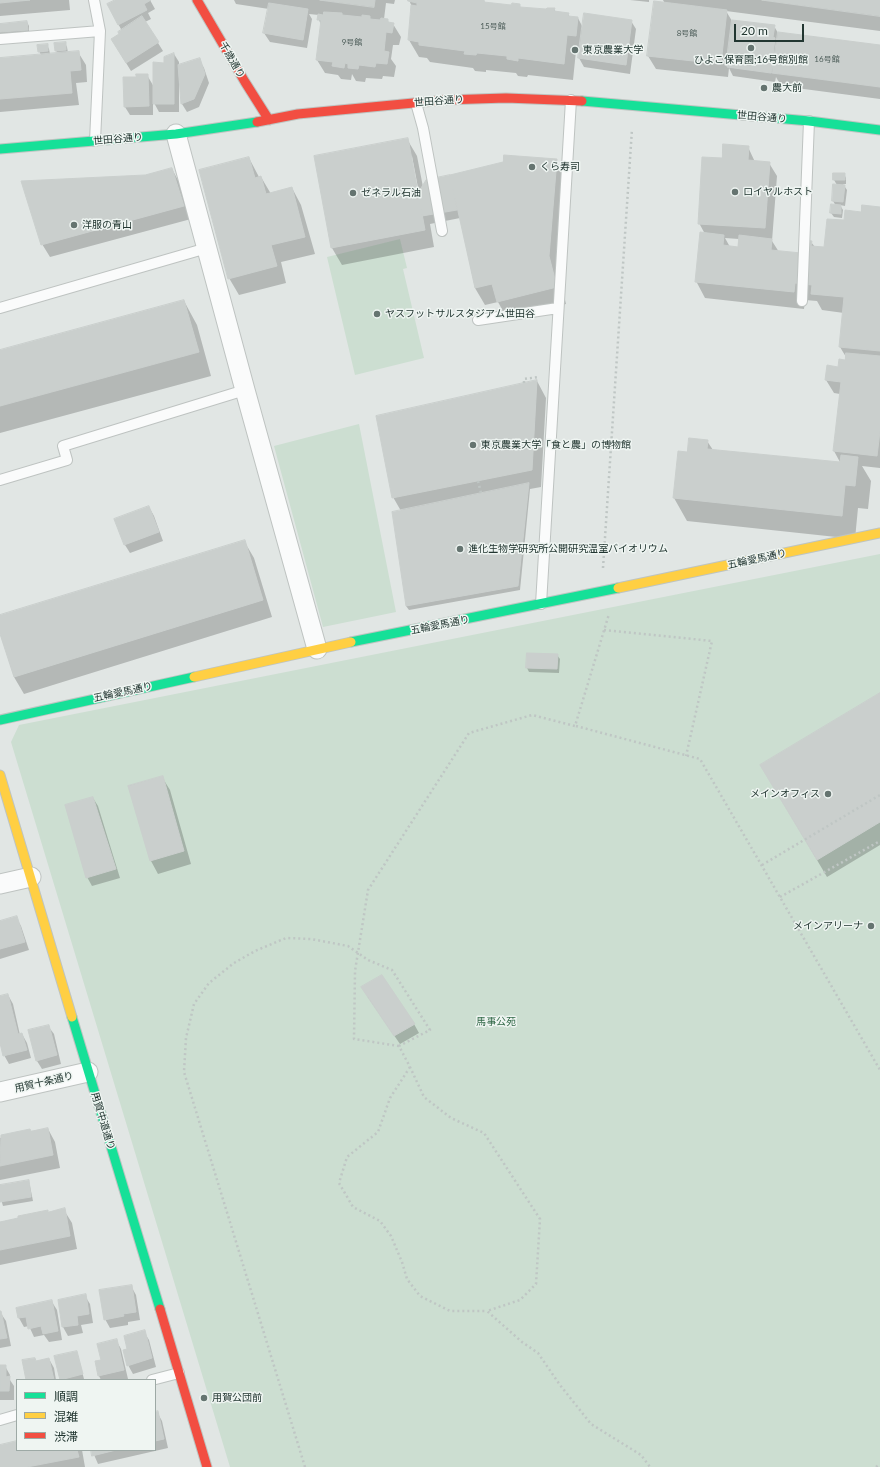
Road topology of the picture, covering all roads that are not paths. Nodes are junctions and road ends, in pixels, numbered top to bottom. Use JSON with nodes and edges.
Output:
{"nodes":[{"id":1,"x":94,"y":0,"type":"edge"},
{"id":2,"x":197,"y":0,"type":"edge"},
{"id":3,"x":100,"y":32,"type":"junction"},
{"id":4,"x":0,"y":39,"type":"edge"},
{"id":5,"x":571,"y":100,"type":"junction"},
{"id":6,"x":416,"y":103,"type":"junction"},
{"id":7,"x":269,"y":120,"type":"junction"},
{"id":8,"x":809,"y":121,"type":"junction"},
{"id":9,"x":880,"y":130,"type":"edge"},
{"id":10,"x":176,"y":134,"type":"junction"},
{"id":11,"x":95,"y":141,"type":"junction"},
{"id":12,"x":0,"y":149,"type":"edge"},
{"id":13,"x":442,"y":231,"type":"dead end"},
{"id":14,"x":207,"y":248,"type":"junction"},
{"id":15,"x":802,"y":301,"type":"dead end"},
{"id":16,"x":0,"y":308,"type":"edge"},
{"id":17,"x":558,"y":308,"type":"junction"},
{"id":18,"x":478,"y":320,"type":"dead end"},
{"id":19,"x":245,"y":390,"type":"junction"},
{"id":20,"x":0,"y":480,"type":"edge"},
{"id":21,"x":880,"y":532,"type":"edge"},
{"id":22,"x":541,"y":604,"type":"junction"},
{"id":23,"x":317,"y":650,"type":"junction"},
{"id":24,"x":0,"y":720,"type":"edge"},
{"id":25,"x":0,"y":775,"type":"edge"},
{"id":26,"x":30,"y":877,"type":"junction"},
{"id":27,"x":0,"y":884,"type":"edge"},
{"id":28,"x":88,"y":1072,"type":"junction"},
{"id":29,"x":0,"y":1092,"type":"edge"},
{"id":30,"x":178,"y":1373,"type":"junction"},
{"id":31,"x":156,"y":1379,"type":"edge"},
{"id":32,"x":16,"y":1415,"type":"edge"},
{"id":33,"x":0,"y":1420,"type":"edge"},
{"id":34,"x":207,"y":1467,"type":"edge"}],
"edges":[{"from":1,"to":3,"type":"lane"},
{"from":2,"to":7,"type":"street","name":"千歳通り"},
{"from":3,"to":4,"type":"lane"},
{"from":3,"to":11,"type":"lane"},
{"from":5,"to":6,"type":"street","name":"世田谷通り"},
{"from":5,"to":8,"type":"street","name":"世田谷通り"},
{"from":5,"to":17,"type":"lane"},
{"from":6,"to":7,"type":"street","name":"世田谷通り"},
{"from":6,"to":13,"type":"lane"},
{"from":7,"to":10,"type":"street","name":"世田谷通り"},
{"from":8,"to":9,"type":"street","name":"世田谷通り"},
{"from":8,"to":15,"type":"lane"},
{"from":10,"to":11,"type":"street","name":"世田谷通り"},
{"from":10,"to":14,"type":"street"},
{"from":11,"to":12,"type":"street","name":"世田谷通り"},
{"from":14,"to":16,"type":"lane"},
{"from":14,"to":19,"type":"street"},
{"from":17,"to":18,"type":"lane"},
{"from":17,"to":22,"type":"lane"},
{"from":19,"to":20,"type":"lane"},
{"from":19,"to":23,"type":"street"},
{"from":21,"to":22,"type":"street","name":"五輪愛馬通り"},
{"from":22,"to":23,"type":"street","name":"五輪愛馬通り"},
{"from":23,"to":24,"type":"street","name":"五輪愛馬通り"},
{"from":25,"to":26,"type":"street","name":"用賀中道通り"},
{"from":26,"to":27,"type":"street"},
{"from":26,"to":28,"type":"street","name":"用賀中道通り"},
{"from":28,"to":29,"type":"street","name":"用賀十条通り"},
{"from":28,"to":30,"type":"street","name":"用賀中道通り"},
{"from":30,"to":31,"type":"lane"},
{"from":30,"to":34,"type":"street","name":"用賀中道通り"},
{"from":32,"to":33,"type":"lane"}]}
